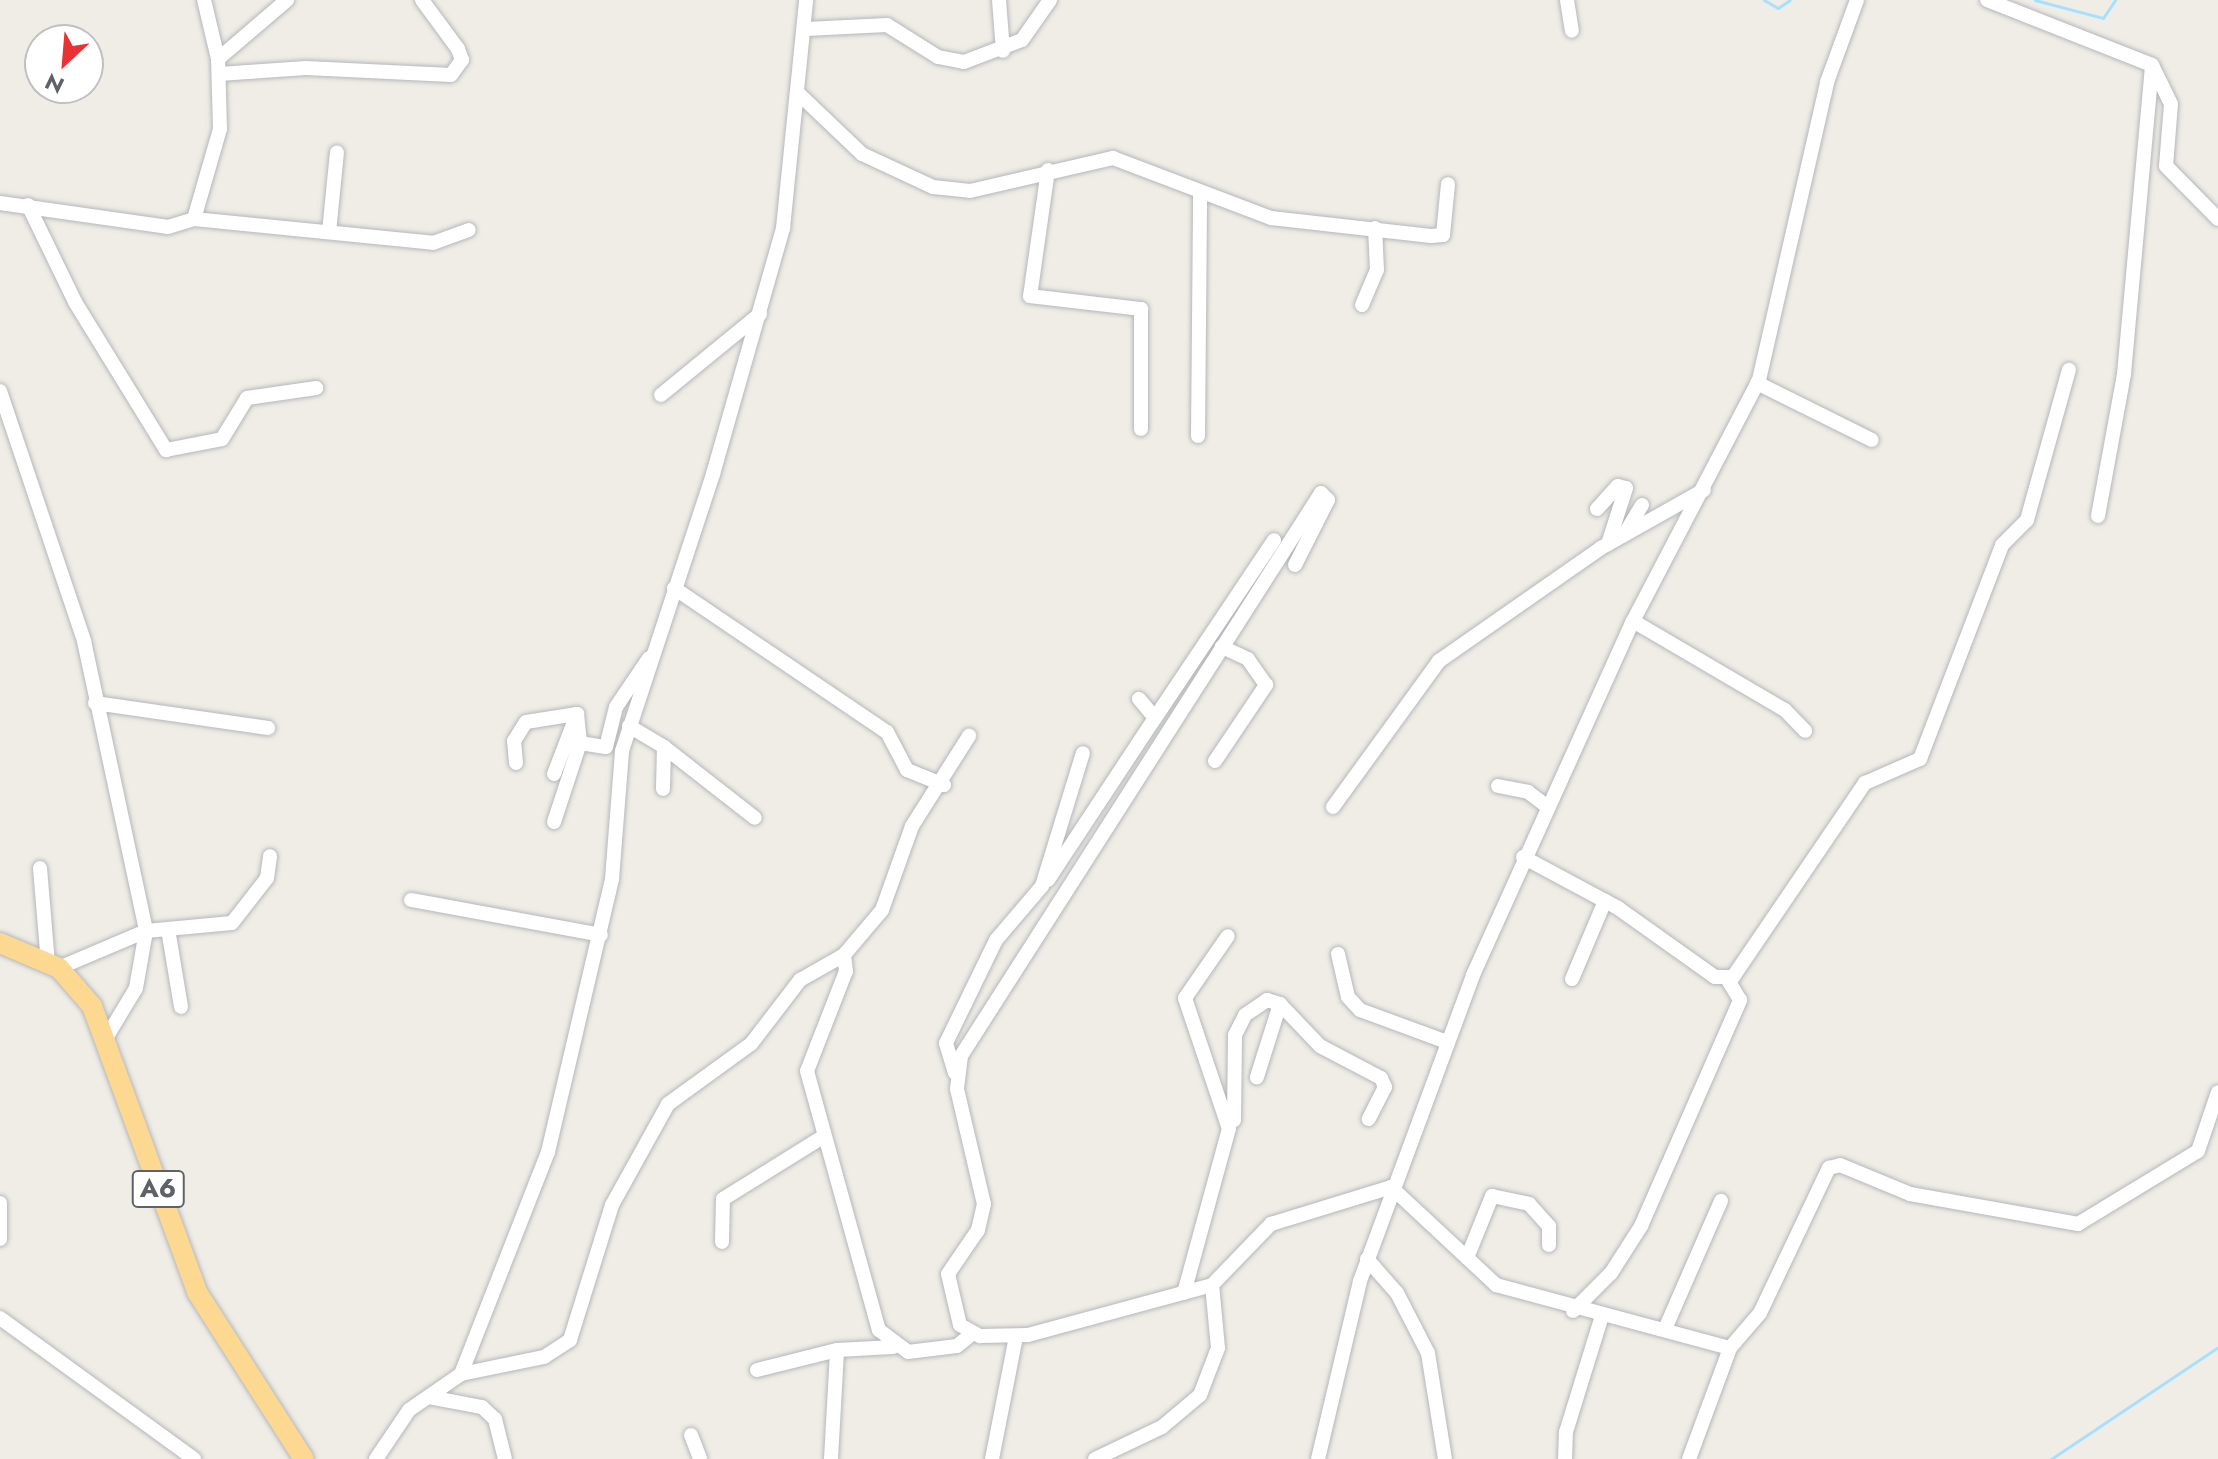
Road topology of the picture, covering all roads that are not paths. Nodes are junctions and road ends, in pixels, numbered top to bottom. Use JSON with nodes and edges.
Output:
{"nodes":[{"id":1,"x":204,"y":0,"type":"edge"},
{"id":2,"x":287,"y":0,"type":"edge"},
{"id":3,"x":422,"y":0,"type":"edge"},
{"id":4,"x":806,"y":0,"type":"edge"},
{"id":5,"x":999,"y":0,"type":"edge"},
{"id":6,"x":1050,"y":0,"type":"edge"},
{"id":7,"x":1567,"y":0,"type":"edge"},
{"id":8,"x":1857,"y":0,"type":"edge"},
{"id":9,"x":1987,"y":0,"type":"edge"},
{"id":10,"x":806,"y":29,"type":"junction"},
{"id":11,"x":1572,"y":31,"type":"dead end"},
{"id":12,"x":1003,"y":51,"type":"junction"},
{"id":13,"x":2152,"y":65,"type":"junction"},
{"id":14,"x":218,"y":66,"type":"junction"},
{"id":15,"x":799,"y":94,"type":"junction"},
{"id":16,"x":337,"y":152,"type":"dead end"},
{"id":17,"x":1048,"y":170,"type":"junction"},
{"id":18,"x":1448,"y":184,"type":"dead end"},
{"id":19,"x":1200,"y":196,"type":"junction"},
{"id":20,"x":0,"y":203,"type":"edge"},
{"id":21,"x":28,"y":205,"type":"junction"},
{"id":22,"x":194,"y":219,"type":"junction"},
{"id":23,"x":2218,"y":219,"type":"edge"},
{"id":24,"x":1375,"y":228,"type":"junction"},
{"id":25,"x":469,"y":230,"type":"dead end"},
{"id":26,"x":329,"y":232,"type":"junction"},
{"id":27,"x":1362,"y":305,"type":"dead end"},
{"id":28,"x":760,"y":313,"type":"junction"},
{"id":29,"x":2069,"y":370,"type":"dead end"},
{"id":30,"x":1757,"y":383,"type":"junction"},
{"id":31,"x":316,"y":388,"type":"dead end"},
{"id":32,"x":0,"y":391,"type":"edge"},
{"id":33,"x":661,"y":395,"type":"dead end"},
{"id":34,"x":1141,"y":429,"type":"dead end"},
{"id":35,"x":1198,"y":436,"type":"dead end"},
{"id":36,"x":1872,"y":440,"type":"dead end"},
{"id":37,"x":1704,"y":490,"type":"junction"},
{"id":38,"x":1642,"y":505,"type":"dead end"},
{"id":39,"x":1597,"y":509,"type":"dead end"},
{"id":40,"x":2098,"y":516,"type":"dead end"},
{"id":41,"x":1624,"y":535,"type":"junction"},
{"id":42,"x":1274,"y":540,"type":"dead end"},
{"id":43,"x":1608,"y":544,"type":"junction"},
{"id":44,"x":1295,"y":565,"type":"dead end"},
{"id":45,"x":674,"y":588,"type":"junction"},
{"id":46,"x":1633,"y":621,"type":"junction"},
{"id":47,"x":1222,"y":647,"type":"junction"},
{"id":48,"x":652,"y":655,"type":"junction"},
{"id":49,"x":1139,"y":699,"type":"dead end"},
{"id":50,"x":95,"y":703,"type":"junction"},
{"id":51,"x":577,"y":714,"type":"junction"},
{"id":52,"x":1155,"y":718,"type":"junction"},
{"id":53,"x":629,"y":726,"type":"junction"},
{"id":54,"x":268,"y":728,"type":"dead end"},
{"id":55,"x":1805,"y":731,"type":"dead end"},
{"id":56,"x":969,"y":736,"type":"dead end"},
{"id":57,"x":580,"y":743,"type":"junction"},
{"id":58,"x":664,"y":747,"type":"junction"},
{"id":59,"x":1083,"y":753,"type":"dead end"},
{"id":60,"x":1215,"y":761,"type":"dead end"},
{"id":61,"x":516,"y":763,"type":"dead end"},
{"id":62,"x":554,"y":774,"type":"dead end"},
{"id":63,"x":944,"y":785,"type":"junction"},
{"id":64,"x":1498,"y":786,"type":"dead end"},
{"id":65,"x":663,"y":789,"type":"dead end"},
{"id":66,"x":1545,"y":805,"type":"junction"},
{"id":67,"x":1333,"y":807,"type":"dead end"},
{"id":68,"x":755,"y":818,"type":"dead end"},
{"id":69,"x":554,"y":822,"type":"dead end"},
{"id":70,"x":270,"y":856,"type":"dead end"},
{"id":71,"x":1523,"y":857,"type":"junction"},
{"id":72,"x":40,"y":868,"type":"dead end"},
{"id":73,"x":1042,"y":886,"type":"junction"},
{"id":74,"x":411,"y":900,"type":"dead end"},
{"id":75,"x":1605,"y":901,"type":"junction"},
{"id":76,"x":168,"y":929,"type":"junction"},
{"id":77,"x":146,"y":931,"type":"junction"},
{"id":78,"x":601,"y":935,"type":"junction"},
{"id":79,"x":1228,"y":936,"type":"dead end"},
{"id":80,"x":0,"y":943,"type":"edge"},
{"id":81,"x":1338,"y":954,"type":"dead end"},
{"id":82,"x":844,"y":955,"type":"junction"},
{"id":83,"x":53,"y":966,"type":"junction"},
{"id":84,"x":1572,"y":979,"type":"dead end"},
{"id":85,"x":1728,"y":980,"type":"junction"},
{"id":86,"x":1280,"y":1004,"type":"junction"},
{"id":87,"x":181,"y":1007,"type":"dead end"},
{"id":88,"x":106,"y":1038,"type":"junction"},
{"id":89,"x":1447,"y":1042,"type":"junction"},
{"id":90,"x":956,"y":1077,"type":"junction"},
{"id":91,"x":1257,"y":1077,"type":"dead end"},
{"id":92,"x":2218,"y":1092,"type":"edge"},
{"id":93,"x":1369,"y":1119,"type":"dead end"},
{"id":94,"x":1227,"y":1122,"type":"junction"},
{"id":95,"x":821,"y":1138,"type":"junction"},
{"id":96,"x":1391,"y":1187,"type":"junction"},
{"id":97,"x":1721,"y":1201,"type":"dead end"},
{"id":98,"x":0,"y":1203,"type":"edge"},
{"id":99,"x":0,"y":1239,"type":"edge"},
{"id":100,"x":722,"y":1242,"type":"dead end"},
{"id":101,"x":1549,"y":1245,"type":"dead end"},
{"id":102,"x":1467,"y":1258,"type":"junction"},
{"id":103,"x":1367,"y":1259,"type":"junction"},
{"id":104,"x":1212,"y":1285,"type":"junction"},
{"id":105,"x":1184,"y":1293,"type":"junction"},
{"id":106,"x":1573,"y":1311,"type":"junction"},
{"id":107,"x":1602,"y":1316,"type":"junction"},
{"id":108,"x":0,"y":1318,"type":"edge"},
{"id":109,"x":1665,"y":1329,"type":"junction"},
{"id":110,"x":972,"y":1334,"type":"junction"},
{"id":111,"x":1016,"y":1337,"type":"junction"},
{"id":112,"x":893,"y":1347,"type":"junction"},
{"id":113,"x":1730,"y":1348,"type":"junction"},
{"id":114,"x":837,"y":1350,"type":"junction"},
{"id":115,"x":757,"y":1370,"type":"dead end"},
{"id":116,"x":461,"y":1374,"type":"junction"},
{"id":117,"x":429,"y":1397,"type":"junction"},
{"id":118,"x":691,"y":1435,"type":"dead end"},
{"id":119,"x":194,"y":1459,"type":"edge"},
{"id":120,"x":304,"y":1459,"type":"edge"},
{"id":121,"x":376,"y":1459,"type":"edge"},
{"id":122,"x":505,"y":1459,"type":"edge"},
{"id":123,"x":700,"y":1459,"type":"edge"},
{"id":124,"x":831,"y":1459,"type":"edge"},
{"id":125,"x":992,"y":1459,"type":"edge"},
{"id":126,"x":1095,"y":1459,"type":"edge"},
{"id":127,"x":1318,"y":1459,"type":"edge"},
{"id":128,"x":1445,"y":1459,"type":"edge"},
{"id":129,"x":1565,"y":1459,"type":"edge"},
{"id":130,"x":1689,"y":1459,"type":"edge"}],
"edges":[{"from":1,"to":14,"type":"street"},
{"from":2,"to":14,"type":"street"},
{"from":3,"to":14,"type":"street"},
{"from":4,"to":10,"type":"street"},
{"from":5,"to":12,"type":"street"},
{"from":6,"to":12,"type":"street"},
{"from":7,"to":11,"type":"street"},
{"from":8,"to":30,"type":"street"},
{"from":9,"to":13,"type":"street"},
{"from":10,"to":12,"type":"street"},
{"from":10,"to":15,"type":"street"},
{"from":13,"to":23,"type":"street"},
{"from":13,"to":40,"type":"street"},
{"from":14,"to":22,"type":"street"},
{"from":15,"to":17,"type":"street"},
{"from":15,"to":28,"type":"street"},
{"from":16,"to":26,"type":"street"},
{"from":17,"to":19,"type":"street"},
{"from":17,"to":34,"type":"street"},
{"from":18,"to":24,"type":"street"},
{"from":19,"to":24,"type":"street"},
{"from":19,"to":35,"type":"street"},
{"from":20,"to":21,"type":"street"},
{"from":21,"to":22,"type":"street"},
{"from":21,"to":31,"type":"street"},
{"from":22,"to":26,"type":"street"},
{"from":24,"to":27,"type":"street"},
{"from":25,"to":26,"type":"street"},
{"from":28,"to":33,"type":"street"},
{"from":28,"to":45,"type":"street"},
{"from":29,"to":85,"type":"street"},
{"from":30,"to":36,"type":"street"},
{"from":30,"to":37,"type":"street"},
{"from":32,"to":50,"type":"street"},
{"from":37,"to":41,"type":"street"},
{"from":37,"to":46,"type":"street"},
{"from":38,"to":41,"type":"street"},
{"from":39,"to":43,"type":"street"},
{"from":41,"to":43,"type":"street"},
{"from":42,"to":52,"type":"street"},
{"from":43,"to":67,"type":"street"},
{"from":44,"to":47,"type":"street"},
{"from":45,"to":48,"type":"street"},
{"from":45,"to":63,"type":"street"},
{"from":46,"to":55,"type":"street"},
{"from":46,"to":66,"type":"street"},
{"from":47,"to":60,"type":"street"},
{"from":47,"to":90,"type":"street"},
{"from":48,"to":53,"type":"street"},
{"from":48,"to":57,"type":"street"},
{"from":49,"to":52,"type":"street"},
{"from":50,"to":54,"type":"street"},
{"from":50,"to":77,"type":"street"},
{"from":51,"to":57,"type":"street"},
{"from":51,"to":61,"type":"street"},
{"from":51,"to":62,"type":"street"},
{"from":52,"to":73,"type":"street"},
{"from":53,"to":58,"type":"street"},
{"from":53,"to":78,"type":"street"},
{"from":56,"to":63,"type":"street"},
{"from":57,"to":69,"type":"street"},
{"from":58,"to":65,"type":"street"},
{"from":58,"to":68,"type":"street"},
{"from":59,"to":73,"type":"street"},
{"from":63,"to":82,"type":"street"},
{"from":64,"to":66,"type":"street"},
{"from":66,"to":71,"type":"street"},
{"from":70,"to":76,"type":"street"},
{"from":71,"to":75,"type":"street"},
{"from":71,"to":89,"type":"street"},
{"from":72,"to":83,"type":"street"},
{"from":73,"to":90,"type":"street"},
{"from":74,"to":78,"type":"street"},
{"from":75,"to":84,"type":"street"},
{"from":75,"to":85,"type":"street"},
{"from":76,"to":77,"type":"street"},
{"from":76,"to":87,"type":"street"},
{"from":77,"to":83,"type":"street"},
{"from":77,"to":88,"type":"street"},
{"from":78,"to":116,"type":"street"},
{"from":79,"to":94,"type":"street"},
{"from":80,"to":83,"type":"highway","number":"A6"},
{"from":81,"to":89,"type":"street"},
{"from":82,"to":95,"type":"street"},
{"from":82,"to":116,"type":"street"},
{"from":83,"to":88,"type":"highway","number":"A6"},
{"from":85,"to":106,"type":"street"},
{"from":86,"to":91,"type":"street"},
{"from":86,"to":93,"type":"street"},
{"from":86,"to":94,"type":"street"},
{"from":88,"to":120,"type":"highway","number":"A6"},
{"from":89,"to":96,"type":"street"},
{"from":90,"to":110,"type":"street"},
{"from":92,"to":113,"type":"street"},
{"from":94,"to":105,"type":"street"},
{"from":95,"to":100,"type":"street"},
{"from":95,"to":112,"type":"street"},
{"from":96,"to":102,"type":"street"},
{"from":96,"to":103,"type":"street"},
{"from":96,"to":104,"type":"street"},
{"from":97,"to":109,"type":"street"},
{"from":98,"to":99,"type":"street"},
{"from":101,"to":102,"type":"street"},
{"from":102,"to":106,"type":"street"},
{"from":103,"to":127,"type":"street"},
{"from":103,"to":128,"type":"street"},
{"from":104,"to":105,"type":"street"},
{"from":104,"to":126,"type":"street"},
{"from":105,"to":111,"type":"street"},
{"from":106,"to":107,"type":"street"},
{"from":107,"to":109,"type":"street"},
{"from":107,"to":129,"type":"street"},
{"from":108,"to":119,"type":"street"},
{"from":109,"to":113,"type":"street"},
{"from":110,"to":111,"type":"street"},
{"from":110,"to":112,"type":"street"},
{"from":111,"to":125,"type":"street"},
{"from":112,"to":114,"type":"street"},
{"from":113,"to":130,"type":"street"},
{"from":114,"to":115,"type":"street"},
{"from":114,"to":124,"type":"street"},
{"from":116,"to":117,"type":"street"},
{"from":117,"to":121,"type":"street"},
{"from":117,"to":122,"type":"street"},
{"from":118,"to":123,"type":"street"}]}
